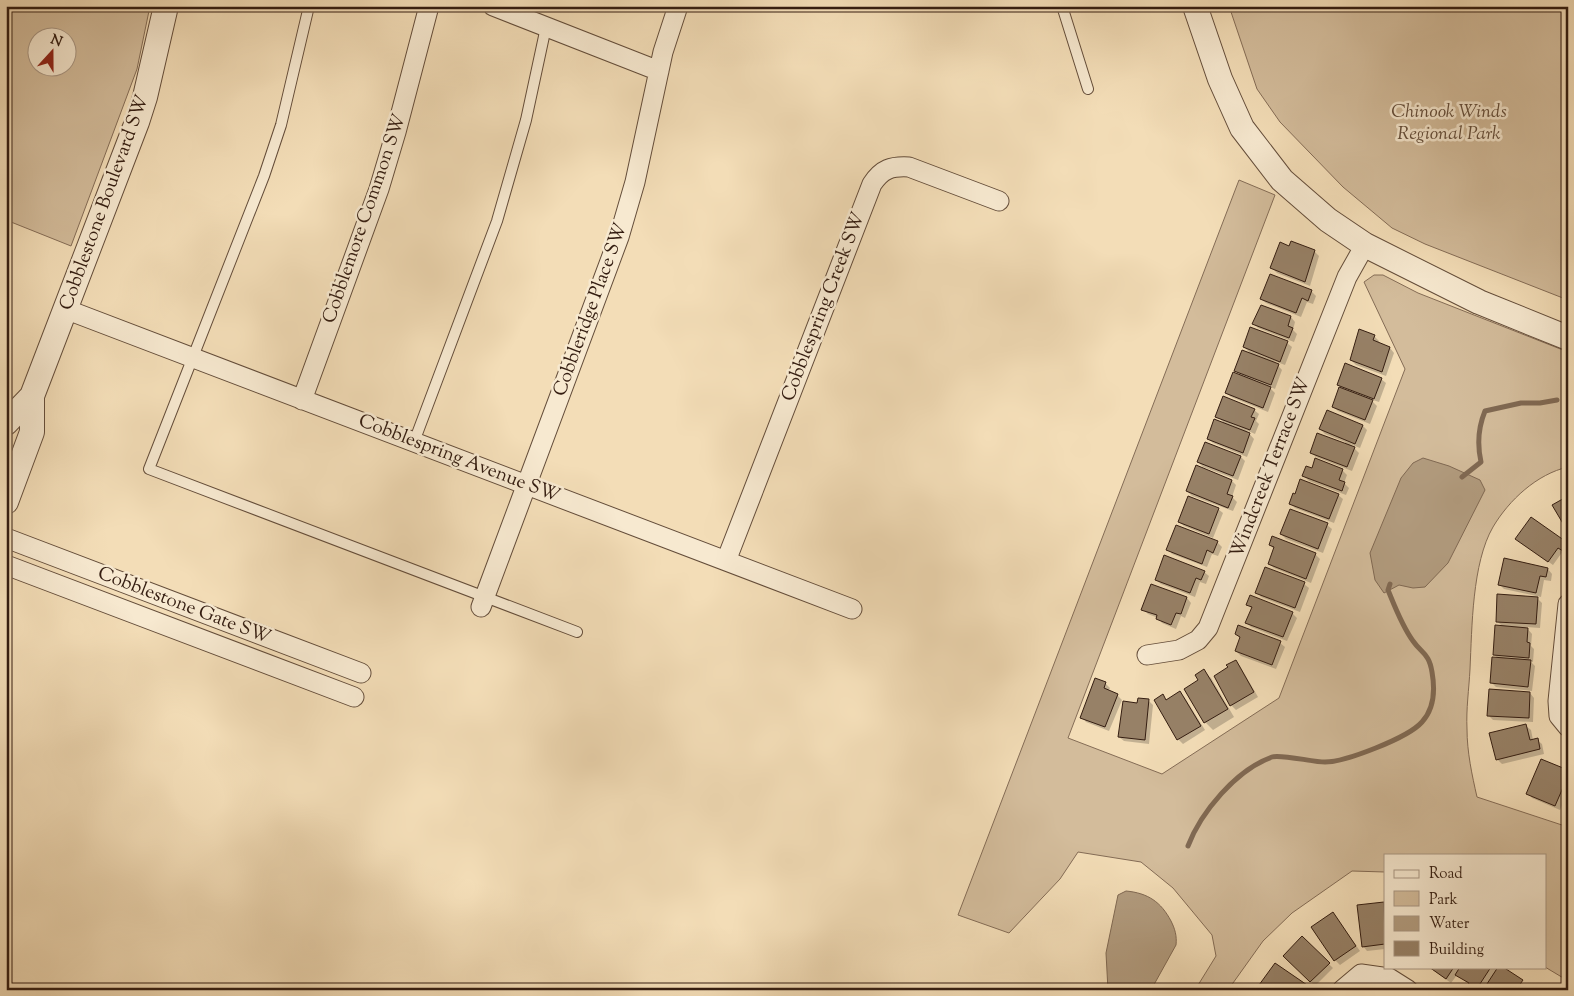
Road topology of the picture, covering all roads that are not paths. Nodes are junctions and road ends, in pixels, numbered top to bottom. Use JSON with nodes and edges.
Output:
{"nodes":[{"id":1,"x":166,"y":6,"type":"edge"},
{"id":2,"x":309,"y":6,"type":"edge"},
{"id":3,"x":429,"y":6,"type":"edge"},
{"id":4,"x":493,"y":6,"type":"edge"},
{"id":5,"x":678,"y":6,"type":"edge"},
{"id":6,"x":1062,"y":6,"type":"edge"},
{"id":7,"x":1195,"y":6,"type":"edge"},
{"id":8,"x":546,"y":27,"type":"junction"},
{"id":9,"x":659,"y":71,"type":"junction"},
{"id":10,"x":1088,"y":89,"type":"dead end"},
{"id":11,"x":1000,"y":201,"type":"dead end"},
{"id":12,"x":1365,"y":245,"type":"junction"},
{"id":13,"x":66,"y":309,"type":"junction"},
{"id":14,"x":1568,"y":338,"type":"edge"},
{"id":15,"x":192,"y":358,"type":"junction"},
{"id":16,"x":32,"y":396,"type":"junction"},
{"id":17,"x":302,"y":400,"type":"junction"},
{"id":18,"x":6,"y":423,"type":"edge"},
{"id":19,"x":414,"y":442,"type":"junction"},
{"id":20,"x":527,"y":485,"type":"junction"},
{"id":21,"x":6,"y":502,"type":"edge"},
{"id":22,"x":6,"y":538,"type":"edge"},
{"id":23,"x":726,"y":561,"type":"junction"},
{"id":24,"x":6,"y":564,"type":"edge"},
{"id":25,"x":483,"y":602,"type":"junction"},
{"id":26,"x":1568,"y":604,"type":"edge"},
{"id":27,"x":852,"y":609,"type":"dead end"},
{"id":28,"x":577,"y":632,"type":"dead end"},
{"id":29,"x":1147,"y":655,"type":"dead end"},
{"id":30,"x":361,"y":673,"type":"dead end"},
{"id":31,"x":354,"y":697,"type":"dead end"},
{"id":32,"x":1568,"y":727,"type":"edge"},
{"id":33,"x":1342,"y":990,"type":"edge"},
{"id":34,"x":1408,"y":990,"type":"edge"}],
"edges":[{"from":1,"to":13,"type":"street","name":"Cobblestone Boulevard SW"},
{"from":2,"to":15,"type":"lane"},
{"from":3,"to":17,"type":"street","name":"Cobblemore Common SW"},
{"from":4,"to":8,"type":"street"},
{"from":5,"to":9,"type":"street","name":"Cobbleridge Place SW"},
{"from":6,"to":10,"type":"lane"},
{"from":7,"to":12,"type":"street"},
{"from":8,"to":9,"type":"street"},
{"from":8,"to":19,"type":"lane"},
{"from":9,"to":20,"type":"street","name":"Cobbleridge Place SW"},
{"from":11,"to":23,"type":"street","name":"Cobblespring Creek SW"},
{"from":12,"to":14,"type":"street"},
{"from":12,"to":29,"type":"street","name":"Windcreek Terrace SW"},
{"from":13,"to":15,"type":"street","name":"Cobblespring Avenue SW"},
{"from":13,"to":16,"type":"street","name":"Cobblestone Boulevard SW"},
{"from":15,"to":17,"type":"street","name":"Cobblespring Avenue SW"},
{"from":15,"to":25,"type":"lane"},
{"from":16,"to":18,"type":"street","name":"Cobblestone Boulevard SW"},
{"from":16,"to":21,"type":"street","name":"Cobblestone Boulevard SW"},
{"from":17,"to":19,"type":"street","name":"Cobblespring Avenue SW"},
{"from":19,"to":20,"type":"street","name":"Cobblespring Avenue SW"},
{"from":20,"to":23,"type":"street","name":"Cobblespring Avenue SW"},
{"from":20,"to":25,"type":"street","name":"Cobbleridge Place SW"},
{"from":22,"to":30,"type":"street","name":"Cobblestone Gate SW"},
{"from":23,"to":27,"type":"street","name":"Cobblespring Avenue SW"},
{"from":24,"to":31,"type":"street","name":"Cobblestone Gate SW"},
{"from":25,"to":28,"type":"lane"},
{"from":26,"to":32,"type":"street"},
{"from":33,"to":34,"type":"street"}]}
